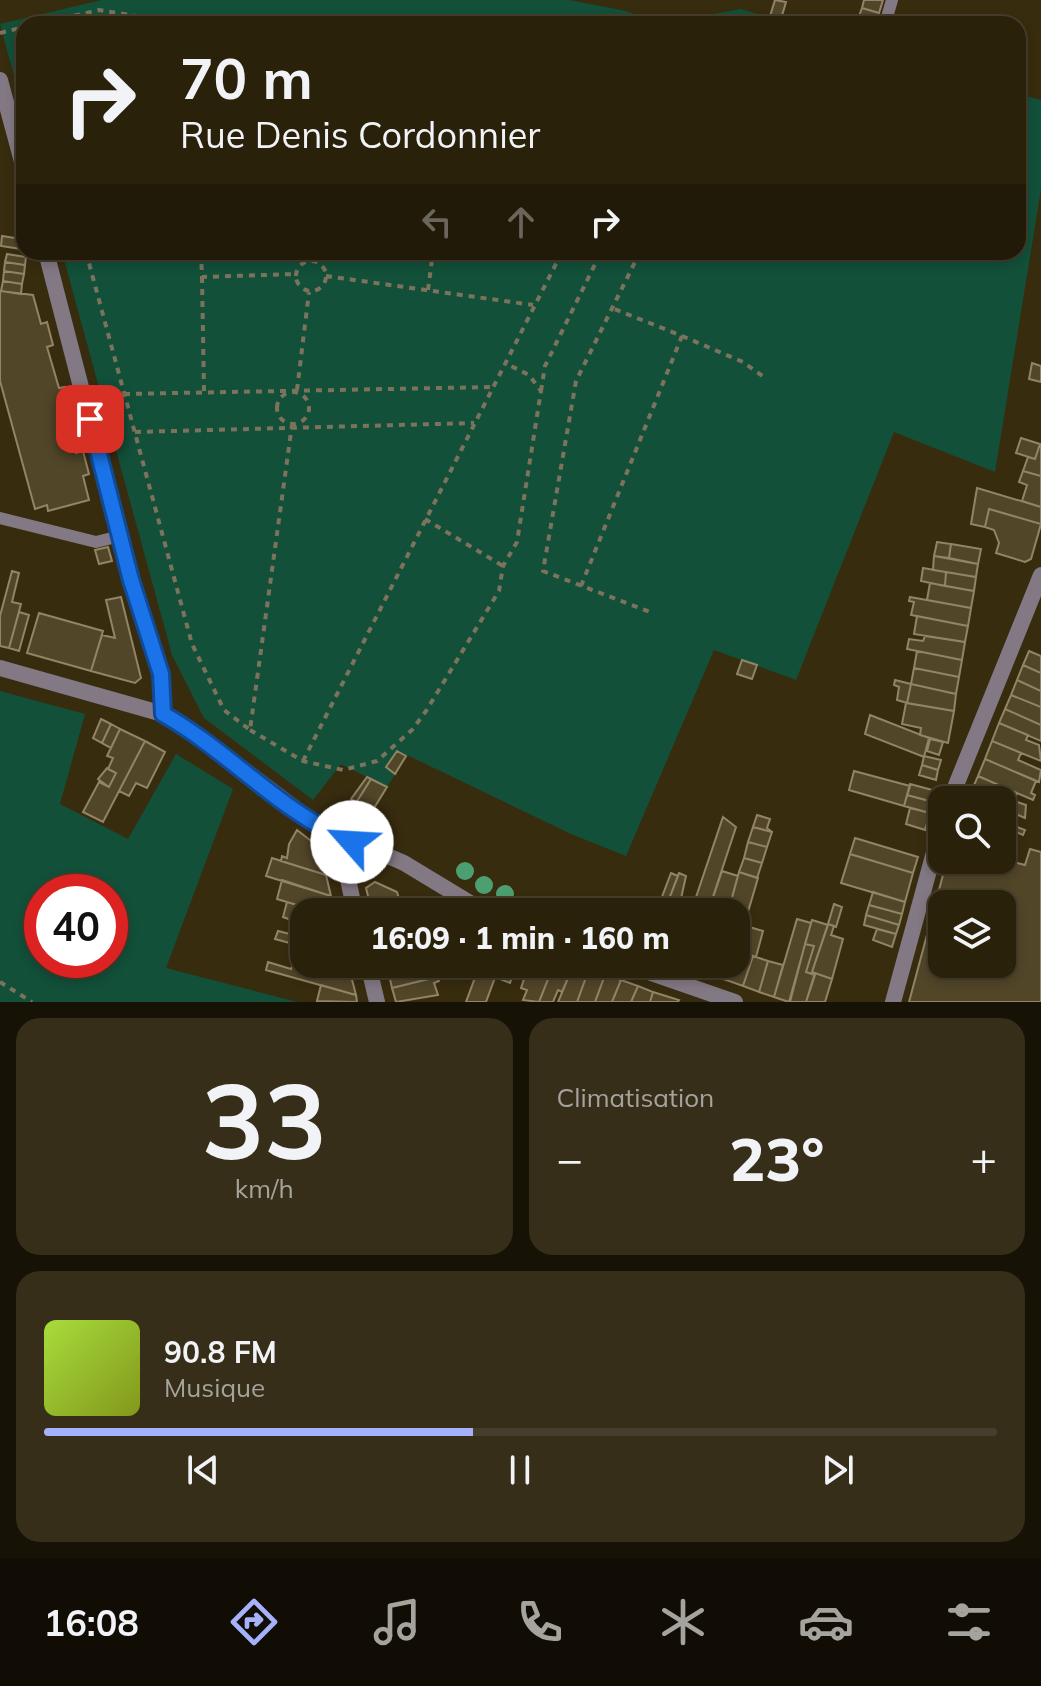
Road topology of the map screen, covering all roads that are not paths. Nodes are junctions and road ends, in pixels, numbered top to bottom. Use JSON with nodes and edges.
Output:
{"nodes":[{"id":1,"x":0,"y":80,"type":"edge"},
{"id":2,"x":16,"y":139,"type":"edge"},
{"id":3,"x":48,"y":260,"type":"edge"},
{"id":4,"x":0,"y":518,"type":"edge"},
{"id":5,"x":120,"y":536,"type":"junction"},
{"id":6,"x":1041,"y":575,"type":"edge"},
{"id":7,"x":0,"y":668,"type":"edge"},
{"id":8,"x":163,"y":714,"type":"junction"},
{"id":9,"x":956,"y":786,"type":"edge"},
{"id":10,"x":352,"y":842,"type":"junction"},
{"id":11,"x":928,"y":874,"type":"edge"},
{"id":12,"x":352,"y":898,"type":"edge"},
{"id":13,"x":462,"y":898,"type":"edge"},
{"id":14,"x":371,"y":978,"type":"edge"},
{"id":15,"x":666,"y":978,"type":"edge"},
{"id":16,"x":377,"y":1002,"type":"edge"},
{"id":17,"x":735,"y":1002,"type":"edge"},
{"id":18,"x":893,"y":1002,"type":"edge"}],
"edges":[{"from":1,"to":2,"type":"street"},
{"from":3,"to":5,"type":"street"},
{"from":4,"to":5,"type":"lane"},
{"from":5,"to":8,"type":"street"},
{"from":6,"to":9,"type":"street"},
{"from":7,"to":8,"type":"street"},
{"from":8,"to":10,"type":"street"},
{"from":10,"to":12,"type":"street"},
{"from":10,"to":13,"type":"street"},
{"from":11,"to":18,"type":"street"},
{"from":14,"to":16,"type":"street"},
{"from":15,"to":17,"type":"street"}]}
